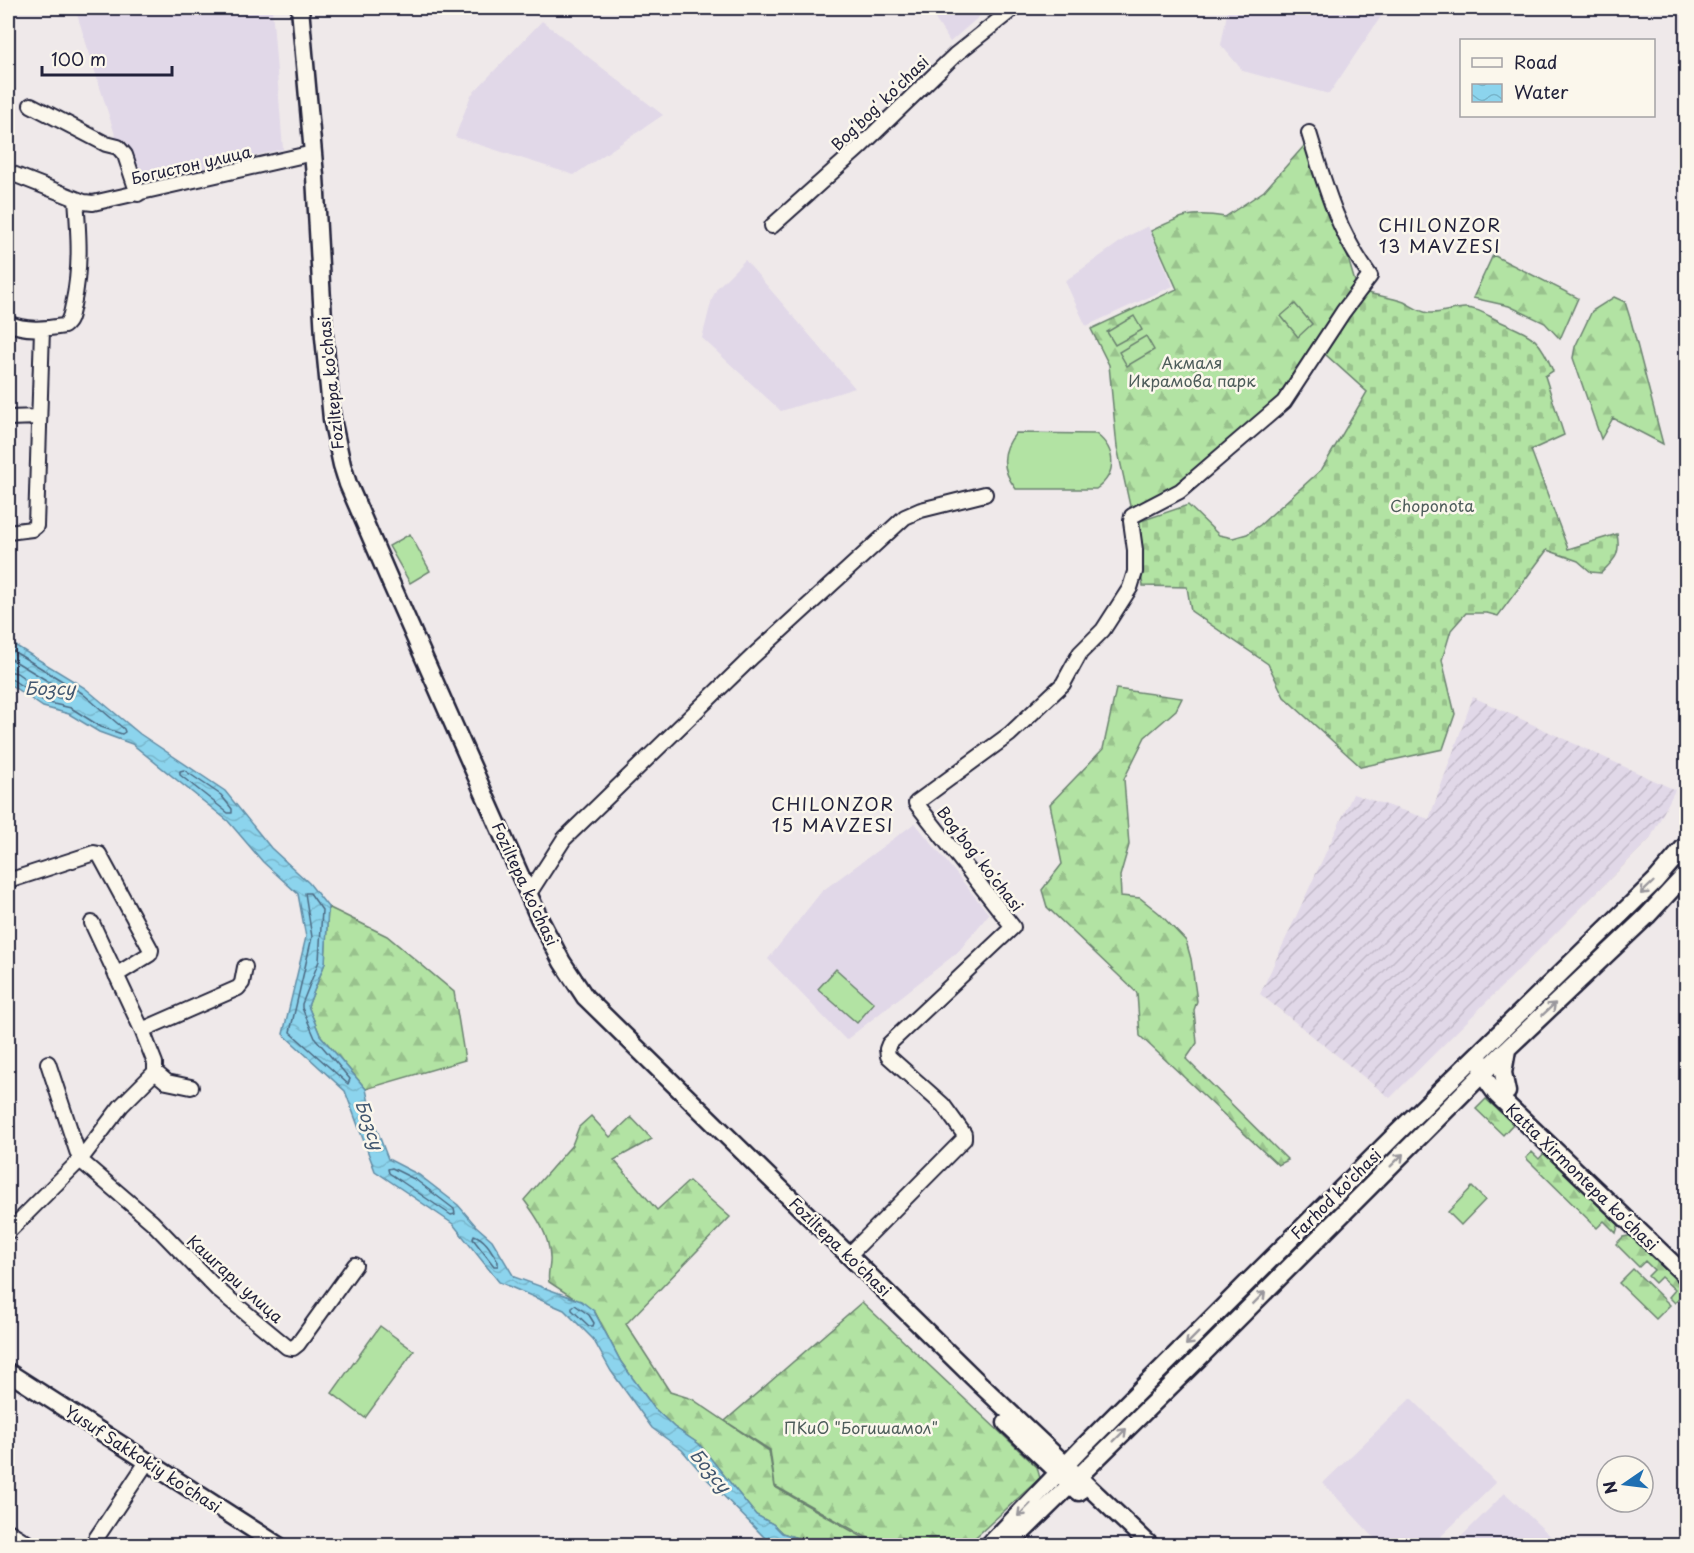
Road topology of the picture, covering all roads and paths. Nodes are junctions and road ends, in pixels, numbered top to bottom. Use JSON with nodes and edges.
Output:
{"nodes":[{"id":1,"x":290,"y":8,"type":"edge"},
{"id":2,"x":300,"y":8,"type":"edge"},
{"id":3,"x":1014,"y":8,"type":"edge"},
{"id":4,"x":31,"y":105,"type":"dead end"},
{"id":5,"x":1310,"y":132,"type":"dead end"},
{"id":6,"x":309,"y":154,"type":"junction"},
{"id":7,"x":8,"y":172,"type":"edge"},
{"id":8,"x":138,"y":194,"type":"junction"},
{"id":9,"x":76,"y":199,"type":"junction"},
{"id":10,"x":772,"y":226,"type":"dead end"},
{"id":11,"x":8,"y":322,"type":"edge"},
{"id":12,"x":42,"y":329,"type":"junction"},
{"id":13,"x":39,"y":417,"type":"junction"},
{"id":14,"x":8,"y":418,"type":"edge"},
{"id":15,"x":985,"y":494,"type":"dead end"},
{"id":16,"x":8,"y":532,"type":"edge"},
{"id":17,"x":1686,"y":845,"type":"edge"},
{"id":18,"x":1686,"y":874,"type":"edge"},
{"id":19,"x":8,"y":881,"type":"edge"},
{"id":20,"x":525,"y":897,"type":"junction"},
{"id":21,"x":92,"y":923,"type":"dead end"},
{"id":22,"x":245,"y":968,"type":"dead end"},
{"id":23,"x":116,"y":975,"type":"junction"},
{"id":24,"x":142,"y":1030,"type":"junction"},
{"id":25,"x":1494,"y":1036,"type":"junction"},
{"id":26,"x":1507,"y":1049,"type":"junction"},
{"id":27,"x":48,"y":1063,"type":"dead end"},
{"id":28,"x":155,"y":1072,"type":"junction"},
{"id":29,"x":1482,"y":1074,"type":"junction"},
{"id":30,"x":1454,"y":1077,"type":"junction"},
{"id":31,"x":191,"y":1087,"type":"dead end"},
{"id":32,"x":1502,"y":1094,"type":"junction"},
{"id":33,"x":1458,"y":1098,"type":"junction"},
{"id":34,"x":80,"y":1160,"type":"junction"},
{"id":35,"x":9,"y":1226,"type":"edge"},
{"id":36,"x":848,"y":1256,"type":"junction"},
{"id":37,"x":1686,"y":1263,"type":"edge"},
{"id":38,"x":355,"y":1264,"type":"dead end"},
{"id":39,"x":1686,"y":1276,"type":"edge"},
{"id":40,"x":8,"y":1372,"type":"edge"},
{"id":41,"x":147,"y":1462,"type":"junction"},
{"id":42,"x":1069,"y":1475,"type":"junction"},
{"id":43,"x":8,"y":1530,"type":"edge"},
{"id":44,"x":32,"y":1545,"type":"edge"},
{"id":45,"x":92,"y":1545,"type":"edge"},
{"id":46,"x":279,"y":1545,"type":"edge"},
{"id":47,"x":988,"y":1545,"type":"edge"},
{"id":48,"x":1008,"y":1545,"type":"edge"},
{"id":49,"x":1137,"y":1545,"type":"edge"},
{"id":50,"x":1151,"y":1545,"type":"edge"}],
"edges":[{"from":1,"to":6,"type":"main road","name":"Foziltepa ko'chasi"},
{"from":2,"to":6,"type":"main road","name":"Foziltepa ko'chasi"},
{"from":3,"to":10,"type":"street","name":"Bogʻbogʻ koʻchasi"},
{"from":4,"to":8,"type":"street"},
{"from":5,"to":36,"type":"street","name":"Bogʻbogʻ koʻchasi"},
{"from":6,"to":8,"type":"street","name":"Богистон улица"},
{"from":6,"to":20,"type":"main road","name":"Foziltepa ko'chasi"},
{"from":7,"to":9,"type":"street","name":"Богистон улица"},
{"from":8,"to":9,"type":"street","name":"Богистон улица"},
{"from":9,"to":12,"type":"street"},
{"from":11,"to":12,"type":"street"},
{"from":12,"to":13,"type":"street"},
{"from":13,"to":14,"type":"street"},
{"from":13,"to":16,"type":"street"},
{"from":15,"to":20,"type":"street"},
{"from":17,"to":25,"type":"main road","name":"Farhod ko'chasi","one_way":true},
{"from":26,"to":18,"type":"main road","name":"Farhod ko'chasi","one_way":true},
{"from":19,"to":23,"type":"street"},
{"from":20,"to":36,"type":"main road","name":"Foziltepa ko'chasi"},
{"from":20,"to":42,"type":"main road","name":"Foziltepa ko'chasi"},
{"from":21,"to":23,"type":"street"},
{"from":22,"to":24,"type":"street"},
{"from":23,"to":24,"type":"street"},
{"from":24,"to":28,"type":"street"},
{"from":25,"to":29,"type":"main road"},
{"from":25,"to":30,"type":"main road","name":"Farhod ko'chasi"},
{"from":26,"to":29,"type":"main road","name":"Farhod ko'chasi"},
{"from":26,"to":32,"type":"main road"},
{"from":27,"to":34,"type":"street"},
{"from":28,"to":31,"type":"street"},
{"from":28,"to":34,"type":"street"},
{"from":29,"to":30,"type":"main road"},
{"from":29,"to":32,"type":"main road","name":"Katta Xirmontepa koʻchasi"},
{"from":29,"to":33,"type":"main road","name":"Farhod ko'chasi"},
{"from":30,"to":42,"type":"main road","name":"Farhod ko'chasi","one_way":true},
{"from":32,"to":33,"type":"main road"},
{"from":32,"to":37,"type":"main road","name":"Katta Xirmontepa koʻchasi"},
{"from":32,"to":39,"type":"main road","name":"Katta Xirmontepa koʻchasi"},
{"from":42,"to":33,"type":"main road","name":"Farhod ko'chasi","one_way":true},
{"from":34,"to":35,"type":"street"},
{"from":34,"to":38,"type":"street","name":"Кашгари улица"},
{"from":36,"to":42,"type":"main road","name":"Foziltepa ko'chasi"},
{"from":40,"to":41,"type":"main road","name":"Yusuf Sakkokiy ko'chasi"},
{"from":41,"to":45,"type":"street"},
{"from":41,"to":46,"type":"main road","name":"Yusuf Sakkokiy ko'chasi"},
{"from":42,"to":47,"type":"main road","name":"Farhod ko'chasi","one_way":true},
{"from":42,"to":48,"type":"main road","name":"Farhod ko'chasi"},
{"from":42,"to":49,"type":"main road","name":"Foziltepa ko'chasi"},
{"from":42,"to":50,"type":"main road","name":"Foziltepa ko'chasi"},
{"from":43,"to":44,"type":"street"}]}
